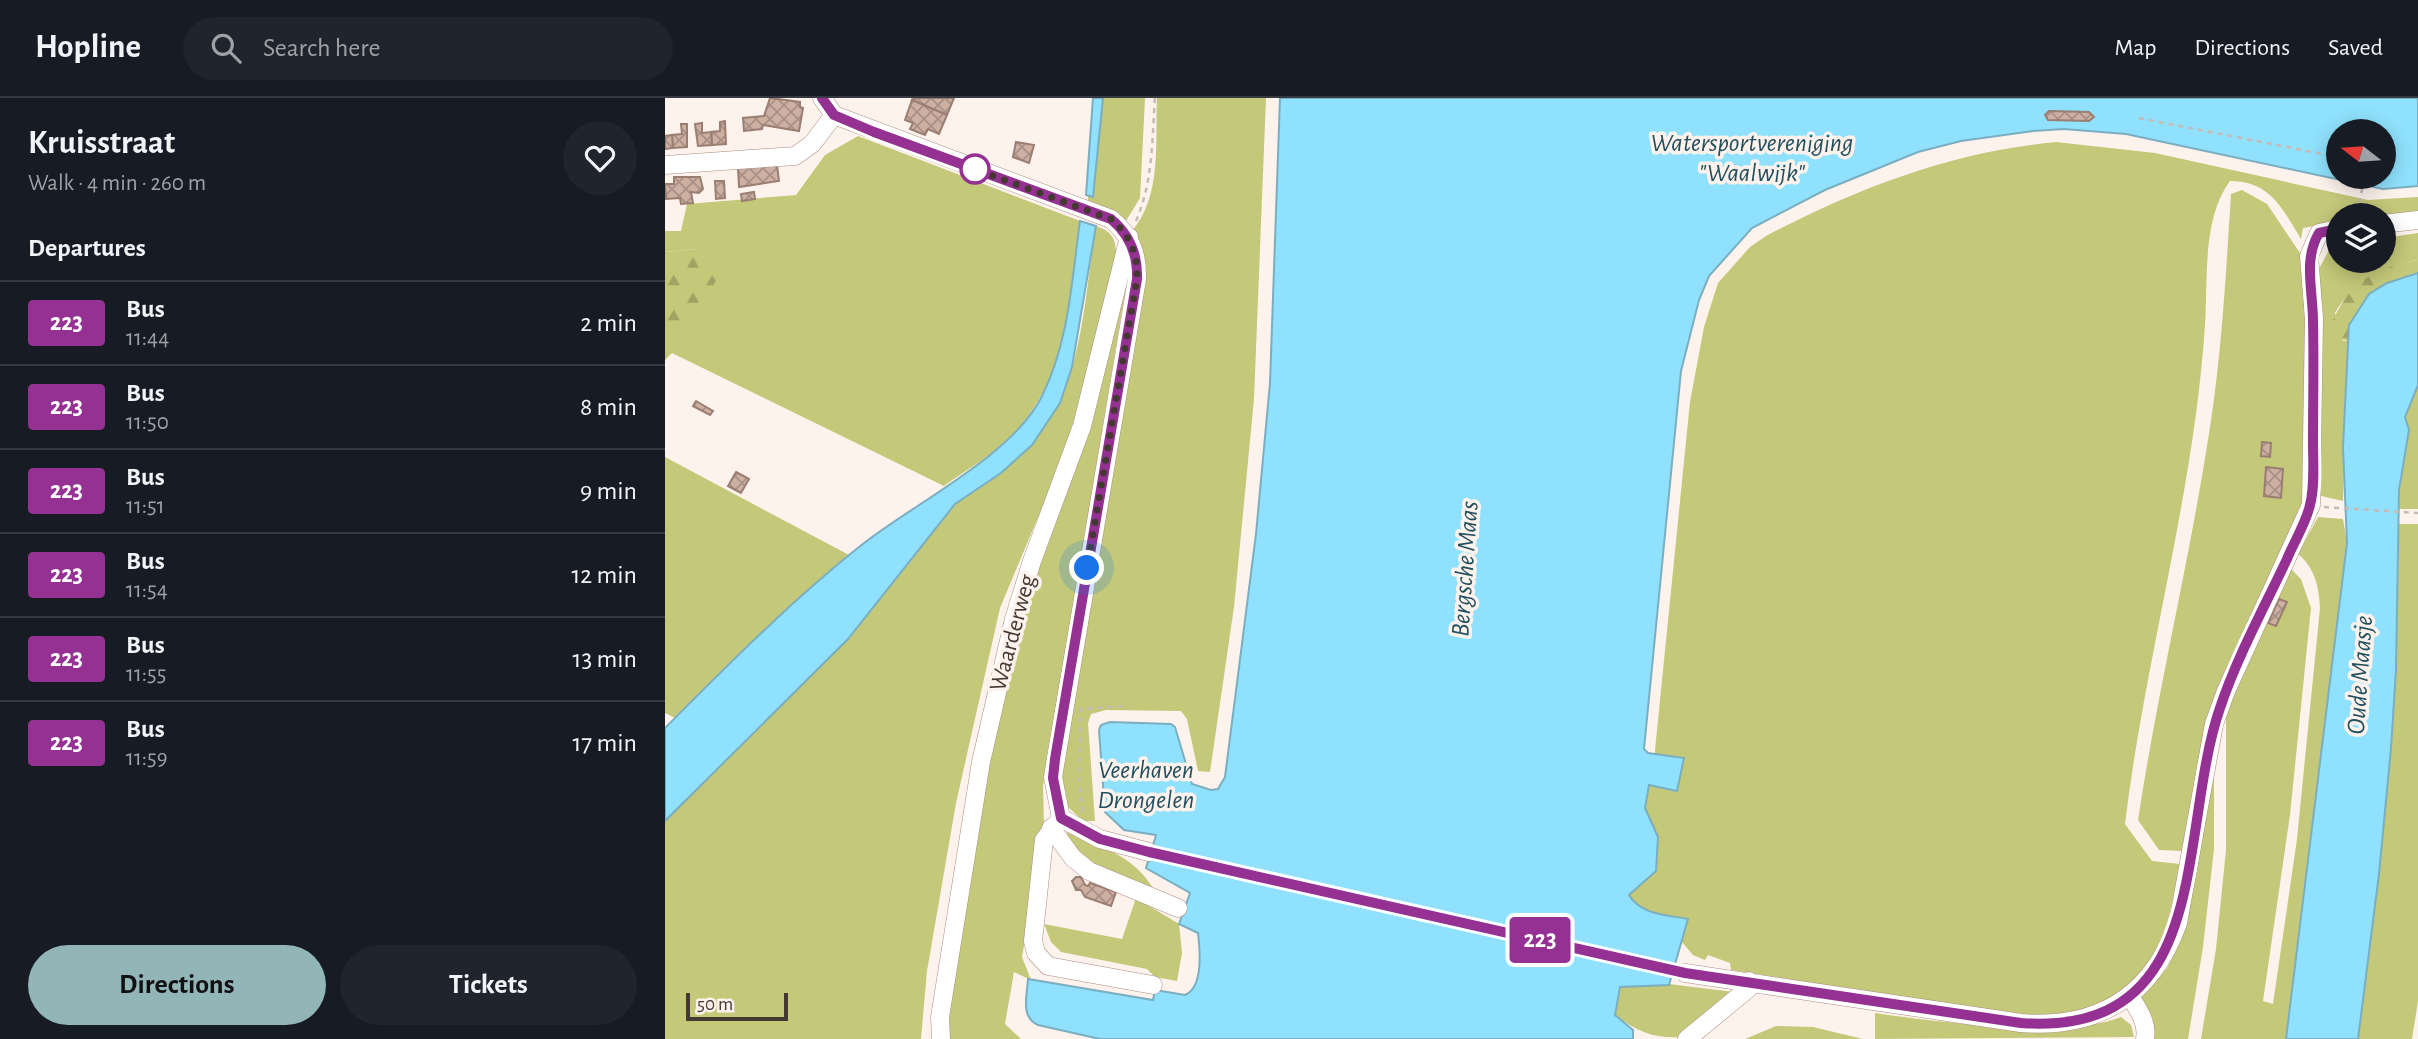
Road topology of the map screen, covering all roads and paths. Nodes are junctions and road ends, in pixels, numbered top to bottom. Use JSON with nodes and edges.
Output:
{"nodes":[{"id":1,"x":822,"y":98,"type":"edge"},
{"id":2,"x":1155,"y":98,"type":"edge"},
{"id":3,"x":834,"y":115,"type":"junction"},
{"id":4,"x":2139,"y":118,"type":"dead end"},
{"id":5,"x":2326,"y":155,"type":"edge"},
{"id":6,"x":665,"y":165,"type":"edge"},
{"id":7,"x":2362,"y":189,"type":"edge"},
{"id":8,"x":2359,"y":203,"type":"dead end"},
{"id":9,"x":2418,"y":220,"type":"edge"},
{"id":10,"x":2396,"y":223,"type":"edge"},
{"id":11,"x":2326,"y":232,"type":"edge"},
{"id":12,"x":1129,"y":237,"type":"junction"},
{"id":13,"x":2331,"y":507,"type":"dead end"},
{"id":14,"x":2418,"y":513,"type":"edge"},
{"id":15,"x":1126,"y":706,"type":"dead end"},
{"id":16,"x":1114,"y":801,"type":"dead end"},
{"id":17,"x":1102,"y":807,"type":"dead end"},
{"id":18,"x":1114,"y":807,"type":"junction"},
{"id":19,"x":1114,"y":813,"type":"dead end"},
{"id":20,"x":1056,"y":823,"type":"junction"},
{"id":21,"x":1086,"y":833,"type":"junction"},
{"id":22,"x":1149,"y":852,"type":"dead end"},
{"id":23,"x":1178,"y":908,"type":"dead end"},
{"id":24,"x":1685,"y":973,"type":"dead end"},
{"id":25,"x":1749,"y":981,"type":"junction"},
{"id":26,"x":1153,"y":985,"type":"dead end"},
{"id":27,"x":2130,"y":996,"type":"junction"},
{"id":28,"x":941,"y":1039,"type":"edge"},
{"id":29,"x":1687,"y":1039,"type":"edge"},
{"id":30,"x":2145,"y":1039,"type":"edge"}],
"edges":[{"from":1,"to":3,"type":"street"},
{"from":2,"to":12,"type":"path"},
{"from":3,"to":6,"type":"street"},
{"from":3,"to":12,"type":"street"},
{"from":4,"to":5,"type":"path"},
{"from":7,"to":8,"type":"path"},
{"from":9,"to":10,"type":"street"},
{"from":11,"to":27,"type":"street"},
{"from":12,"to":20,"type":"street"},
{"from":12,"to":28,"type":"street","name":"Waarderweg"},
{"from":13,"to":14,"type":"path"},
{"from":15,"to":21,"type":"path"},
{"from":16,"to":18,"type":"path"},
{"from":17,"to":18,"type":"path"},
{"from":18,"to":19,"type":"path"},
{"from":20,"to":21,"type":"street"},
{"from":20,"to":23,"type":"street"},
{"from":20,"to":26,"type":"street"},
{"from":21,"to":22,"type":"street"},
{"from":24,"to":25,"type":"street"},
{"from":25,"to":27,"type":"street"},
{"from":25,"to":29,"type":"street"},
{"from":27,"to":30,"type":"street"}]}
